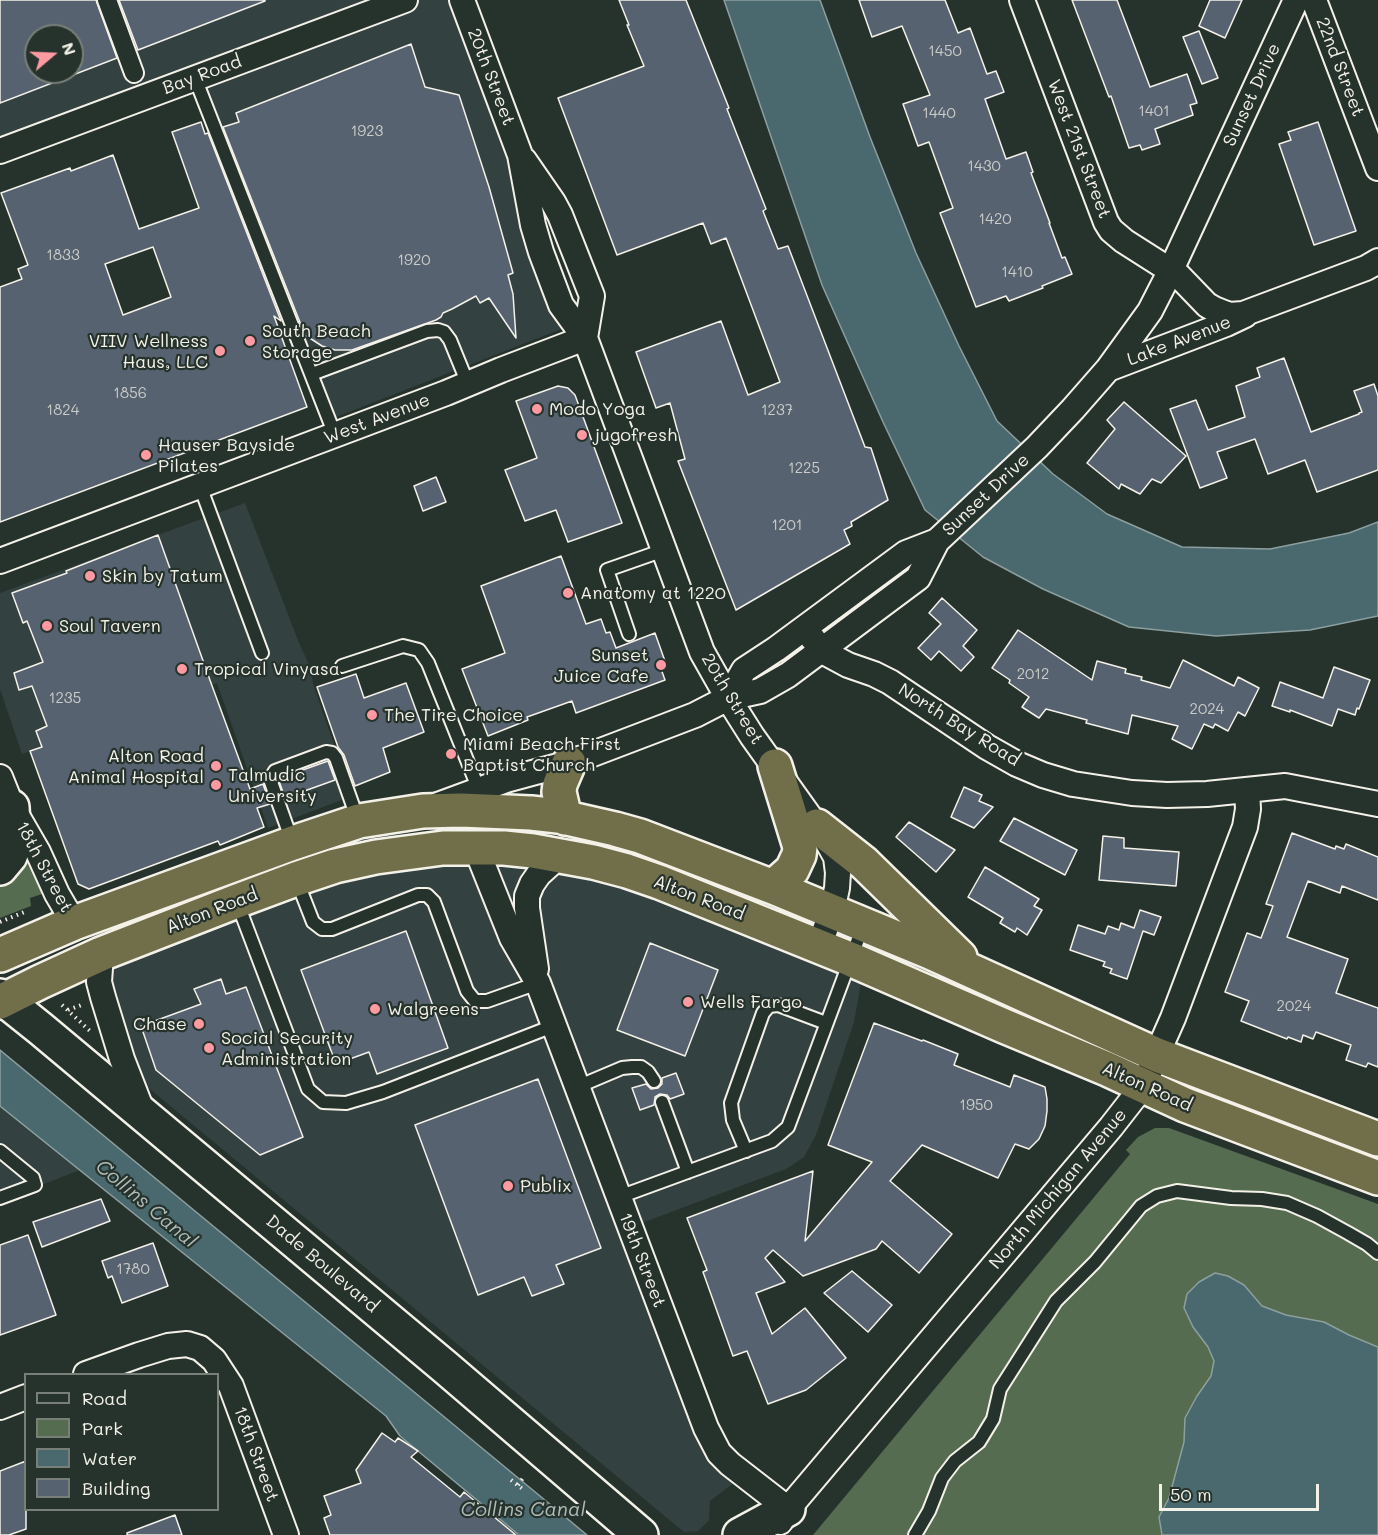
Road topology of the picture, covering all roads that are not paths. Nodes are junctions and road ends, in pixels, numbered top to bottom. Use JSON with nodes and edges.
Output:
{"nodes":[{"id":1,"x":107,"y":0,"type":"edge"},
{"id":2,"x":405,"y":0,"type":"edge"},
{"id":3,"x":462,"y":0,"type":"edge"},
{"id":4,"x":1022,"y":0,"type":"edge"},
{"id":5,"x":1296,"y":0,"type":"edge"},
{"id":6,"x":1314,"y":0,"type":"edge"},
{"id":7,"x":134,"y":73,"type":"dead end"},
{"id":8,"x":195,"y":78,"type":"junction"},
{"id":9,"x":0,"y":151,"type":"edge"},
{"id":10,"x":520,"y":155,"type":"junction"},
{"id":11,"x":1378,"y":168,"type":"edge"},
{"id":12,"x":1378,"y":261,"type":"edge"},
{"id":13,"x":1171,"y":270,"type":"junction"},
{"id":14,"x":1251,"y":312,"type":"junction"},
{"id":15,"x":585,"y":338,"type":"junction"},
{"id":16,"x":1108,"y":369,"type":"junction"},
{"id":17,"x":312,"y":374,"type":"junction"},
{"id":18,"x":468,"y":384,"type":"junction"},
{"id":19,"x":335,"y":435,"type":"junction"},
{"id":20,"x":200,"y":486,"type":"junction"},
{"id":21,"x":937,"y":541,"type":"junction"},
{"id":22,"x":664,"y":550,"type":"junction"},
{"id":23,"x":0,"y":561,"type":"edge"},
{"id":24,"x":876,"y":575,"type":"junction"},
{"id":25,"x":892,"y":597,"type":"junction"},
{"id":26,"x":805,"y":628,"type":"junction"},
{"id":27,"x":629,"y":634,"type":"dead end"},
{"id":28,"x":822,"y":651,"type":"junction"},
{"id":29,"x":262,"y":653,"type":"dead end"},
{"id":30,"x":342,"y":666,"type":"dead end"},
{"id":31,"x":728,"y":698,"type":"junction"},
{"id":32,"x":569,"y":763,"type":"junction"},
{"id":33,"x":775,"y":766,"type":"junction"},
{"id":34,"x":0,"y":777,"type":"edge"},
{"id":35,"x":479,"y":790,"type":"junction"},
{"id":36,"x":1247,"y":790,"type":"junction"},
{"id":37,"x":1378,"y":804,"type":"edge"},
{"id":38,"x":12,"y":807,"type":"junction"},
{"id":39,"x":423,"y":811,"type":"junction"},
{"id":40,"x":565,"y":818,"type":"junction"},
{"id":41,"x":359,"y":821,"type":"junction"},
{"id":42,"x":818,"y":826,"type":"junction"},
{"id":43,"x":293,"y":843,"type":"junction"},
{"id":44,"x":476,"y":848,"type":"junction"},
{"id":45,"x":560,"y":855,"type":"junction"},
{"id":46,"x":0,"y":868,"type":"edge"},
{"id":47,"x":296,"y":879,"type":"junction"},
{"id":48,"x":773,"y":886,"type":"junction"},
{"id":49,"x":237,"y":901,"type":"junction"},
{"id":50,"x":832,"y":911,"type":"junction"},
{"id":51,"x":74,"y":923,"type":"junction"},
{"id":52,"x":863,"y":925,"type":"junction"},
{"id":53,"x":819,"y":946,"type":"junction"},
{"id":54,"x":101,"y":954,"type":"junction"},
{"id":55,"x":0,"y":955,"type":"edge"},
{"id":56,"x":850,"y":959,"type":"junction"},
{"id":57,"x":976,"y":973,"type":"junction"},
{"id":58,"x":538,"y":983,"type":"junction"},
{"id":59,"x":2,"y":999,"type":"edge"},
{"id":60,"x":826,"y":1023,"type":"junction"},
{"id":61,"x":553,"y":1026,"type":"junction"},
{"id":62,"x":1157,"y":1055,"type":"junction"},
{"id":63,"x":654,"y":1081,"type":"dead end"},
{"id":64,"x":1143,"y":1086,"type":"junction"},
{"id":65,"x":577,"y":1087,"type":"junction"},
{"id":66,"x":662,"y":1102,"type":"dead end"},
{"id":67,"x":144,"y":1115,"type":"junction"},
{"id":68,"x":1378,"y":1139,"type":"edge"},
{"id":69,"x":0,"y":1151,"type":"edge"},
{"id":70,"x":746,"y":1151,"type":"junction"},
{"id":71,"x":688,"y":1172,"type":"junction"},
{"id":72,"x":1378,"y":1178,"type":"edge"},
{"id":73,"x":619,"y":1197,"type":"junction"},
{"id":74,"x":0,"y":1198,"type":"edge"},
{"id":75,"x":1378,"y":1253,"type":"edge"},
{"id":76,"x":89,"y":1373,"type":"edge"},
{"id":77,"x":24,"y":1398,"type":"edge"},
{"id":78,"x":0,"y":1407,"type":"edge"},
{"id":79,"x":781,"y":1522,"type":"edge"},
{"id":80,"x":286,"y":1535,"type":"edge"},
{"id":81,"x":641,"y":1535,"type":"edge"},
{"id":82,"x":740,"y":1535,"type":"edge"},
{"id":83,"x":915,"y":1535,"type":"edge"}],
"edges":[{"from":1,"to":7,"type":"street"},
{"from":2,"to":8,"type":"street","name":"Bay Road"},
{"from":3,"to":10,"type":"street","name":"20th Street"},
{"from":4,"to":13,"type":"street","name":"West 21st Street"},
{"from":5,"to":13,"type":"street","name":"Sunset Drive"},
{"from":6,"to":11,"type":"street","name":"22nd Street"},
{"from":8,"to":9,"type":"street","name":"Bay Road"},
{"from":8,"to":17,"type":"lane"},
{"from":10,"to":15,"type":"street","name":"20th Street"},
{"from":10,"to":15,"type":"street","name":"20th Street"},
{"from":12,"to":14,"type":"street","name":"Lake Avenue"},
{"from":13,"to":14,"type":"street","name":"Lake Avenue"},
{"from":13,"to":16,"type":"street","name":"Sunset Drive"},
{"from":14,"to":16,"type":"street","name":"Lake Avenue"},
{"from":15,"to":18,"type":"street","name":"West Avenue"},
{"from":15,"to":22,"type":"street","name":"20th Street"},
{"from":16,"to":21,"type":"street","name":"Sunset Drive"},
{"from":17,"to":18,"type":"lane"},
{"from":17,"to":19,"type":"lane"},
{"from":18,"to":19,"type":"street","name":"West Avenue"},
{"from":19,"to":20,"type":"street","name":"West Avenue"},
{"from":20,"to":23,"type":"street","name":"West Avenue"},
{"from":20,"to":29,"type":"lane"},
{"from":21,"to":24,"type":"street"},
{"from":21,"to":25,"type":"street","name":"Sunset Drive"},
{"from":22,"to":27,"type":"lane"},
{"from":22,"to":31,"type":"street","name":"20th Street"},
{"from":24,"to":25,"type":"street"},
{"from":24,"to":26,"type":"street"},
{"from":25,"to":28,"type":"street","name":"Sunset Drive"},
{"from":26,"to":28,"type":"street","name":"North Bay Road"},
{"from":26,"to":31,"type":"street"},
{"from":28,"to":31,"type":"street","name":"Sunset Drive"},
{"from":28,"to":36,"type":"street","name":"North Bay Road"},
{"from":30,"to":35,"type":"lane"},
{"from":31,"to":32,"type":"street","name":"Sunset Drive"},
{"from":31,"to":33,"type":"street","name":"20th Street"},
{"from":32,"to":35,"type":"street","name":"Sunset Drive"},
{"from":32,"to":40,"type":"highway"},
{"from":33,"to":42,"type":"street","name":"20th Street"},
{"from":33,"to":48,"type":"highway"},
{"from":34,"to":38,"type":"street","name":"18th Street"},
{"from":35,"to":39,"type":"street","name":"Sunset Drive"},
{"from":36,"to":37,"type":"street","name":"North Bay Road"},
{"from":36,"to":62,"type":"street","name":"North Michigan Avenue"},
{"from":38,"to":46,"type":"main road"},
{"from":38,"to":51,"type":"street","name":"18th Street"},
{"from":39,"to":40,"type":"highway","name":"Alton Road"},
{"from":39,"to":41,"type":"highway","name":"Alton Road"},
{"from":40,"to":48,"type":"highway","name":"Alton Road"},
{"from":41,"to":43,"type":"highway","name":"Alton Road"},
{"from":41,"to":43,"type":"lane"},
{"from":42,"to":50,"type":"street","name":"20th Street"},
{"from":42,"to":57,"type":"highway"},
{"from":43,"to":51,"type":"highway","name":"Alton Road"},
{"from":44,"to":45,"type":"highway","name":"Alton Road"},
{"from":44,"to":47,"type":"highway","name":"Alton Road"},
{"from":44,"to":58,"type":"street","name":"19th Street"},
{"from":45,"to":53,"type":"highway","name":"Alton Road"},
{"from":45,"to":58,"type":"street","name":"19th Street"},
{"from":47,"to":49,"type":"highway","name":"Alton Road"},
{"from":47,"to":58,"type":"lane"},
{"from":48,"to":50,"type":"highway","name":"Alton Road"},
{"from":49,"to":54,"type":"highway","name":"Alton Road"},
{"from":49,"to":61,"type":"lane"},
{"from":50,"to":52,"type":"highway","name":"Alton Road"},
{"from":50,"to":53,"type":"street","name":"20th Street"},
{"from":51,"to":55,"type":"highway","name":"Alton Road"},
{"from":52,"to":56,"type":"lane"},
{"from":52,"to":57,"type":"highway","name":"Alton Road"},
{"from":53,"to":56,"type":"highway","name":"Alton Road"},
{"from":54,"to":59,"type":"highway","name":"Alton Road"},
{"from":54,"to":67,"type":"street"},
{"from":56,"to":60,"type":"lane"},
{"from":56,"to":64,"type":"highway","name":"Alton Road"},
{"from":57,"to":62,"type":"highway","name":"Alton Road"},
{"from":58,"to":61,"type":"street","name":"19th Street"},
{"from":59,"to":67,"type":"main road","name":"Dade Boulevard"},
{"from":60,"to":70,"type":"lane"},
{"from":60,"to":70,"type":"lane"},
{"from":61,"to":65,"type":"street","name":"19th Street"},
{"from":62,"to":64,"type":"street","name":"North Michigan Avenue"},
{"from":62,"to":68,"type":"highway","name":"Alton Road"},
{"from":63,"to":65,"type":"lane"},
{"from":64,"to":72,"type":"highway","name":"Alton Road"},
{"from":64,"to":79,"type":"street","name":"North Michigan Avenue"},
{"from":65,"to":73,"type":"street","name":"19th Street"},
{"from":66,"to":71,"type":"lane"},
{"from":67,"to":81,"type":"main road","name":"Dade Boulevard"},
{"from":69,"to":74,"type":"lane"},
{"from":70,"to":71,"type":"lane"},
{"from":71,"to":73,"type":"lane"},
{"from":73,"to":79,"type":"street","name":"19th Street"},
{"from":75,"to":83,"type":"lane"},
{"from":76,"to":80,"type":"street","name":"18th Street"},
{"from":77,"to":78,"type":"street"},
{"from":79,"to":82,"type":"main road"}]}
